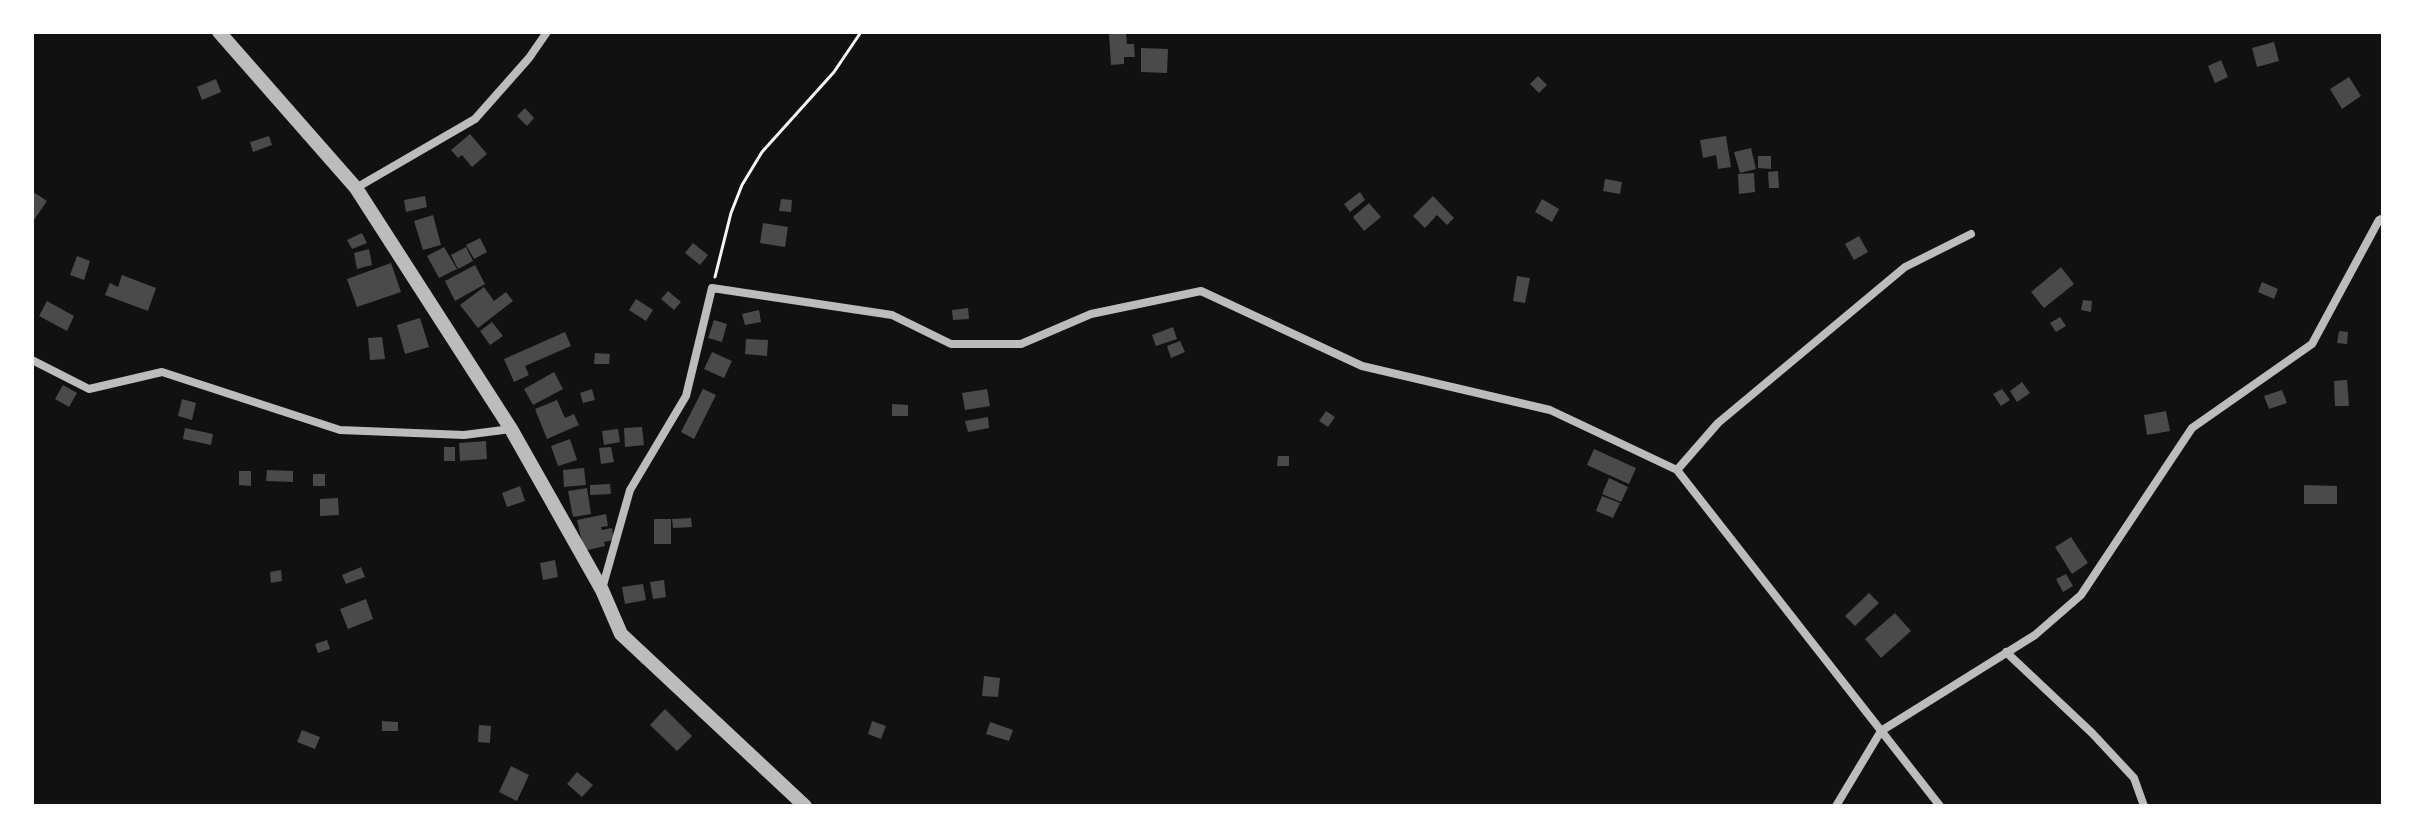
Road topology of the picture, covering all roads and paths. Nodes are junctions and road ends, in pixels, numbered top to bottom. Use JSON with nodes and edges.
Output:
{"nodes":[{"id":1,"x":219,"y":32,"type":"edge"},
{"id":2,"x":547,"y":32,"type":"edge"},
{"id":3,"x":861,"y":32,"type":"edge"},
{"id":4,"x":356,"y":188,"type":"junction"},
{"id":5,"x":2383,"y":218,"type":"edge"},
{"id":6,"x":1971,"y":234,"type":"dead end"},
{"id":7,"x":712,"y":288,"type":"junction"},
{"id":8,"x":32,"y":360,"type":"edge"},
{"id":9,"x":511,"y":429,"type":"junction"},
{"id":10,"x":1677,"y":470,"type":"junction"},
{"id":11,"x":602,"y":590,"type":"junction"},
{"id":12,"x":2006,"y":652,"type":"junction"},
{"id":13,"x":1881,"y":731,"type":"junction"},
{"id":14,"x":805,"y":806,"type":"edge"},
{"id":15,"x":1836,"y":806,"type":"edge"},
{"id":16,"x":1940,"y":806,"type":"edge"},
{"id":17,"x":2144,"y":806,"type":"edge"}],
"edges":[{"from":1,"to":4,"type":"street"},
{"from":2,"to":4,"type":"street"},
{"from":3,"to":7,"type":"path"},
{"from":4,"to":9,"type":"street"},
{"from":5,"to":12,"type":"street"},
{"from":6,"to":10,"type":"street"},
{"from":7,"to":10,"type":"street"},
{"from":7,"to":11,"type":"street"},
{"from":8,"to":9,"type":"street"},
{"from":9,"to":11,"type":"street"},
{"from":10,"to":13,"type":"street"},
{"from":11,"to":14,"type":"street"},
{"from":12,"to":13,"type":"street"},
{"from":12,"to":17,"type":"street"},
{"from":13,"to":15,"type":"street"},
{"from":13,"to":16,"type":"street"}]}
